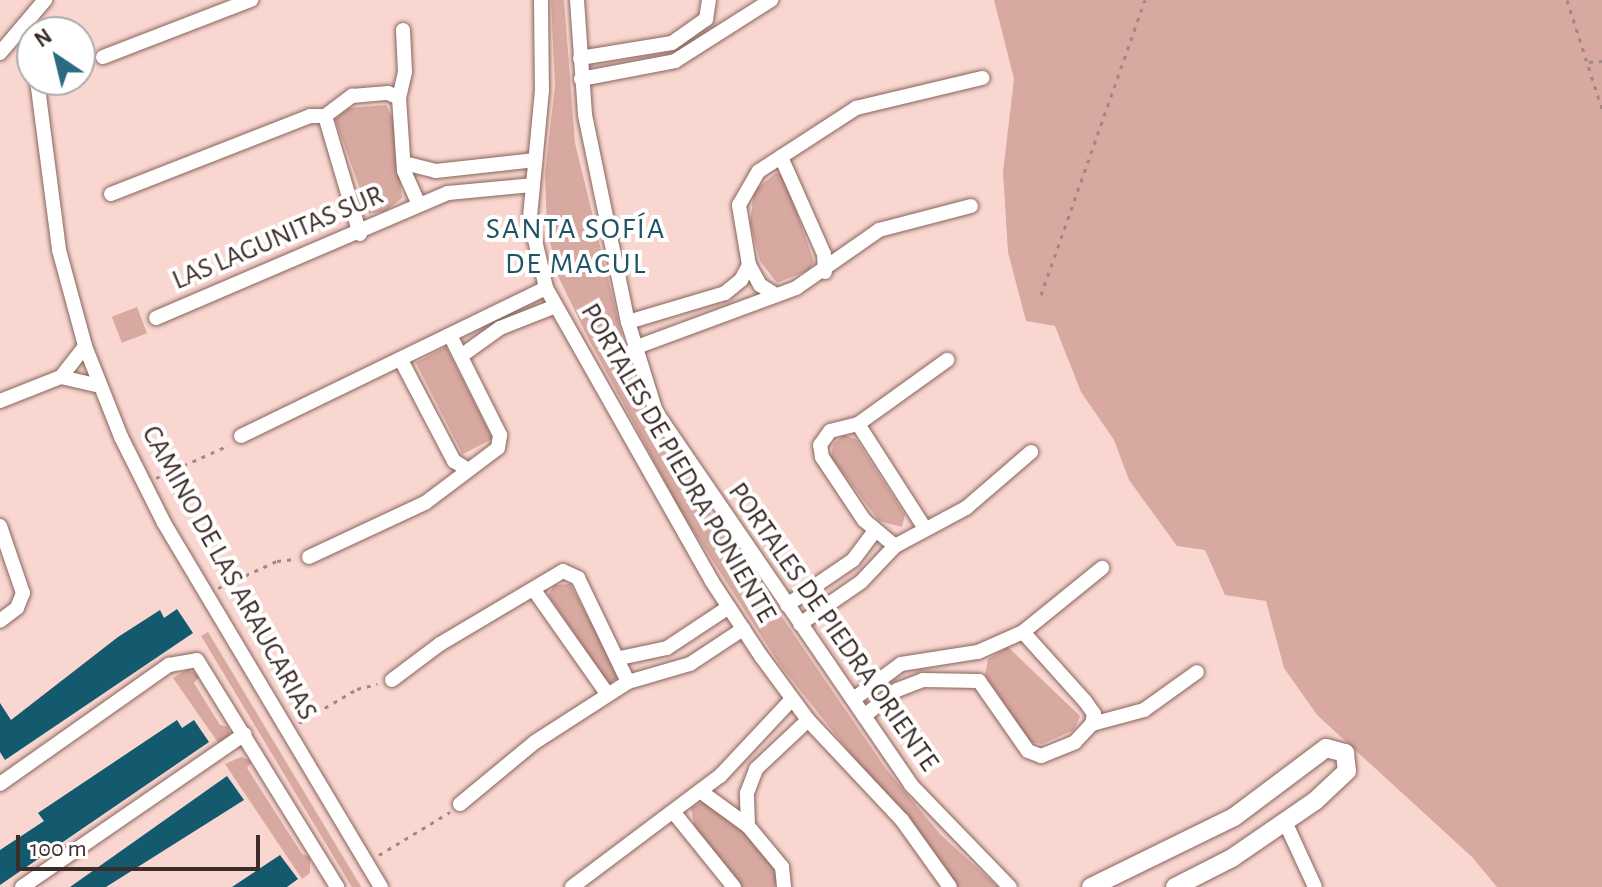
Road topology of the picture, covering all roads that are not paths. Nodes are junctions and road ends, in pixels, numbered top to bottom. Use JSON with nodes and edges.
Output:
{"nodes":[{"id":1,"x":45,"y":0,"type":"edge"},
{"id":2,"x":251,"y":0,"type":"edge"},
{"id":3,"x":541,"y":0,"type":"edge"},
{"id":4,"x":577,"y":0,"type":"edge"},
{"id":5,"x":771,"y":0,"type":"edge"},
{"id":6,"x":709,"y":4,"type":"edge"},
{"id":7,"x":33,"y":16,"type":"edge"},
{"id":8,"x":740,"y":22,"type":"junction"},
{"id":9,"x":403,"y":30,"type":"dead end"},
{"id":10,"x":16,"y":35,"type":"edge"},
{"id":11,"x":0,"y":53,"type":"edge"},
{"id":12,"x":103,"y":57,"type":"dead end"},
{"id":13,"x":580,"y":58,"type":"junction"},
{"id":14,"x":982,"y":78,"type":"dead end"},
{"id":15,"x":581,"y":79,"type":"junction"},
{"id":16,"x":39,"y":96,"type":"edge"},
{"id":17,"x":399,"y":98,"type":"junction"},
{"id":18,"x":325,"y":116,"type":"junction"},
{"id":19,"x":781,"y":157,"type":"junction"},
{"id":20,"x":535,"y":160,"type":"junction"},
{"id":21,"x":404,"y":163,"type":"junction"},
{"id":22,"x":532,"y":185,"type":"junction"},
{"id":23,"x":111,"y":194,"type":"dead end"},
{"id":24,"x":419,"y":205,"type":"junction"},
{"id":25,"x":971,"y":206,"type":"dead end"},
{"id":26,"x":360,"y":234,"type":"junction"},
{"id":27,"x":749,"y":265,"type":"junction"},
{"id":28,"x":825,"y":272,"type":"junction"},
{"id":29,"x":546,"y":288,"type":"junction"},
{"id":30,"x":776,"y":295,"type":"junction"},
{"id":31,"x":556,"y":306,"type":"junction"},
{"id":32,"x":156,"y":318,"type":"dead end"},
{"id":33,"x":628,"y":322,"type":"junction"},
{"id":34,"x":451,"y":337,"type":"junction"},
{"id":35,"x":85,"y":346,"type":"junction"},
{"id":36,"x":634,"y":348,"type":"junction"},
{"id":37,"x":461,"y":356,"type":"junction"},
{"id":38,"x":947,"y":360,"type":"dead end"},
{"id":39,"x":402,"y":362,"type":"junction"},
{"id":40,"x":61,"y":377,"type":"junction"},
{"id":41,"x":100,"y":386,"type":"junction"},
{"id":42,"x":0,"y":401,"type":"edge"},
{"id":43,"x":858,"y":424,"type":"junction"},
{"id":44,"x":241,"y":436,"type":"road end"},
{"id":45,"x":1031,"y":452,"type":"dead end"},
{"id":46,"x":465,"y":468,"type":"junction"},
{"id":47,"x":0,"y":526,"type":"edge"},
{"id":48,"x":924,"y":527,"type":"junction"},
{"id":49,"x":874,"y":532,"type":"junction"},
{"id":50,"x":895,"y":546,"type":"junction"},
{"id":51,"x":309,"y":557,"type":"road end"},
{"id":52,"x":1102,"y":568,"type":"dead end"},
{"id":53,"x":534,"y":590,"type":"junction"},
{"id":54,"x":787,"y":605,"type":"junction"},
{"id":55,"x":729,"y":607,"type":"junction"},
{"id":56,"x":0,"y":621,"type":"edge"},
{"id":57,"x":800,"y":624,"type":"junction"},
{"id":58,"x":743,"y":629,"type":"junction"},
{"id":59,"x":1023,"y":632,"type":"junction"},
{"id":60,"x":978,"y":652,"type":"junction"},
{"id":61,"x":620,"y":658,"type":"junction"},
{"id":62,"x":1197,"y":672,"type":"dead end"},
{"id":63,"x":392,"y":680,"type":"road end"},
{"id":64,"x":979,"y":681,"type":"junction"},
{"id":65,"x":628,"y":682,"type":"junction"},
{"id":66,"x":608,"y":695,"type":"junction"},
{"id":67,"x":855,"y":698,"type":"junction"},
{"id":68,"x":792,"y":699,"type":"junction"},
{"id":69,"x":864,"y":716,"type":"junction"},
{"id":70,"x":808,"y":720,"type":"junction"},
{"id":71,"x":1092,"y":724,"type":"junction"},
{"id":72,"x":245,"y":734,"type":"junction"},
{"id":73,"x":0,"y":784,"type":"edge"},
{"id":74,"x":700,"y":791,"type":"junction"},
{"id":75,"x":460,"y":804,"type":"road end"},
{"id":76,"x":675,"y":814,"type":"junction"},
{"id":77,"x":1286,"y":824,"type":"junction"},
{"id":78,"x":748,"y":826,"type":"junction"},
{"id":79,"x":1126,"y":880,"type":"edge"},
{"id":80,"x":334,"y":882,"type":"edge"},
{"id":81,"x":784,"y":882,"type":"edge"},
{"id":82,"x":22,"y":887,"type":"edge"},
{"id":83,"x":318,"y":887,"type":"edge"},
{"id":84,"x":381,"y":887,"type":"edge"},
{"id":85,"x":572,"y":887,"type":"edge"},
{"id":86,"x":734,"y":887,"type":"edge"},
{"id":87,"x":950,"y":887,"type":"edge"},
{"id":88,"x":1010,"y":887,"type":"edge"},
{"id":89,"x":1091,"y":887,"type":"edge"},
{"id":90,"x":1175,"y":887,"type":"edge"},
{"id":91,"x":1315,"y":887,"type":"edge"}],
"edges":[{"from":1,"to":7,"type":"street"},
{"from":2,"to":12,"type":"street"},
{"from":3,"to":20,"type":"street","name":"PORTALES DE PIEDRA PONIENTE"},
{"from":4,"to":13,"type":"street","name":"PORTALES DE PIEDRA ORIENTE"},
{"from":5,"to":8,"type":"street"},
{"from":6,"to":8,"type":"street"},
{"from":6,"to":13,"type":"street"},
{"from":8,"to":15,"type":"street"},
{"from":9,"to":17,"type":"street"},
{"from":10,"to":11,"type":"street"},
{"from":13,"to":15,"type":"street","name":"PORTALES DE PIEDRA ORIENTE"},
{"from":14,"to":19,"type":"street"},
{"from":15,"to":33,"type":"street","name":"PORTALES DE PIEDRA ORIENTE"},
{"from":16,"to":35,"type":"street","name":"CAMINO DE LAS ARAUCARIAS"},
{"from":17,"to":18,"type":"street"},
{"from":17,"to":21,"type":"street"},
{"from":18,"to":23,"type":"street"},
{"from":18,"to":26,"type":"street"},
{"from":19,"to":27,"type":"street"},
{"from":19,"to":28,"type":"street"},
{"from":20,"to":21,"type":"street"},
{"from":20,"to":22,"type":"street","name":"PORTALES DE PIEDRA PONIENTE"},
{"from":21,"to":24,"type":"street"},
{"from":22,"to":24,"type":"street","name":"LAS LAGUNITAS SUR"},
{"from":22,"to":29,"type":"street","name":"PORTALES DE PIEDRA PONIENTE"},
{"from":24,"to":26,"type":"street","name":"LAS LAGUNITAS SUR"},
{"from":25,"to":28,"type":"street"},
{"from":26,"to":32,"type":"street","name":"LAS LAGUNITAS SUR"},
{"from":27,"to":30,"type":"street"},
{"from":27,"to":33,"type":"street"},
{"from":28,"to":30,"type":"street"},
{"from":29,"to":31,"type":"street","name":"PORTALES DE PIEDRA PONIENTE"},
{"from":29,"to":34,"type":"street"},
{"from":30,"to":36,"type":"street"},
{"from":31,"to":37,"type":"street"},
{"from":31,"to":55,"type":"street","name":"PORTALES DE PIEDRA PONIENTE"},
{"from":33,"to":36,"type":"street","name":"PORTALES DE PIEDRA ORIENTE"},
{"from":34,"to":37,"type":"street"},
{"from":34,"to":39,"type":"street"},
{"from":35,"to":40,"type":"street"},
{"from":35,"to":41,"type":"street","name":"CAMINO DE LAS ARAUCARIAS"},
{"from":36,"to":54,"type":"street","name":"PORTALES DE PIEDRA ORIENTE"},
{"from":37,"to":46,"type":"street"},
{"from":38,"to":43,"type":"street"},
{"from":39,"to":44,"type":"street"},
{"from":39,"to":46,"type":"street"},
{"from":40,"to":41,"type":"street"},
{"from":40,"to":42,"type":"street"},
{"from":41,"to":84,"type":"street","name":"CAMINO DE LAS ARAUCARIAS"},
{"from":43,"to":48,"type":"street"},
{"from":43,"to":49,"type":"street"},
{"from":45,"to":48,"type":"street"},
{"from":46,"to":51,"type":"street"},
{"from":47,"to":56,"type":"street"},
{"from":48,"to":50,"type":"street"},
{"from":49,"to":50,"type":"street"},
{"from":49,"to":54,"type":"street"},
{"from":50,"to":57,"type":"street"},
{"from":52,"to":59,"type":"street"},
{"from":53,"to":61,"type":"street"},
{"from":53,"to":63,"type":"street"},
{"from":53,"to":66,"type":"street"},
{"from":54,"to":57,"type":"street","name":"PORTALES DE PIEDRA ORIENTE"},
{"from":55,"to":58,"type":"street","name":"PORTALES DE PIEDRA PONIENTE"},
{"from":55,"to":61,"type":"street"},
{"from":57,"to":67,"type":"street","name":"PORTALES DE PIEDRA ORIENTE"},
{"from":58,"to":65,"type":"street"},
{"from":58,"to":68,"type":"street","name":"PORTALES DE PIEDRA PONIENTE"},
{"from":59,"to":60,"type":"street"},
{"from":59,"to":71,"type":"street"},
{"from":60,"to":64,"type":"street"},
{"from":60,"to":67,"type":"street"},
{"from":61,"to":65,"type":"street"},
{"from":62,"to":71,"type":"street"},
{"from":64,"to":69,"type":"street"},
{"from":64,"to":71,"type":"street"},
{"from":65,"to":66,"type":"street"},
{"from":66,"to":75,"type":"street"},
{"from":67,"to":69,"type":"street","name":"PORTALES DE PIEDRA ORIENTE"},
{"from":68,"to":70,"type":"street","name":"PORTALES DE PIEDRA PONIENTE"},
{"from":68,"to":74,"type":"street"},
{"from":69,"to":88,"type":"street","name":"PORTALES DE PIEDRA ORIENTE"},
{"from":70,"to":78,"type":"street"},
{"from":70,"to":87,"type":"street","name":"PORTALES DE PIEDRA PONIENTE"},
{"from":72,"to":73,"type":"street"},
{"from":72,"to":80,"type":"street"},
{"from":72,"to":82,"type":"street"},
{"from":74,"to":76,"type":"street"},
{"from":74,"to":78,"type":"street"},
{"from":76,"to":85,"type":"street"},
{"from":76,"to":86,"type":"street"},
{"from":77,"to":79,"type":"street"},
{"from":77,"to":90,"type":"street"},
{"from":77,"to":91,"type":"street"},
{"from":78,"to":81,"type":"street"},
{"from":79,"to":89,"type":"street"},
{"from":80,"to":83,"type":"street"}]}
